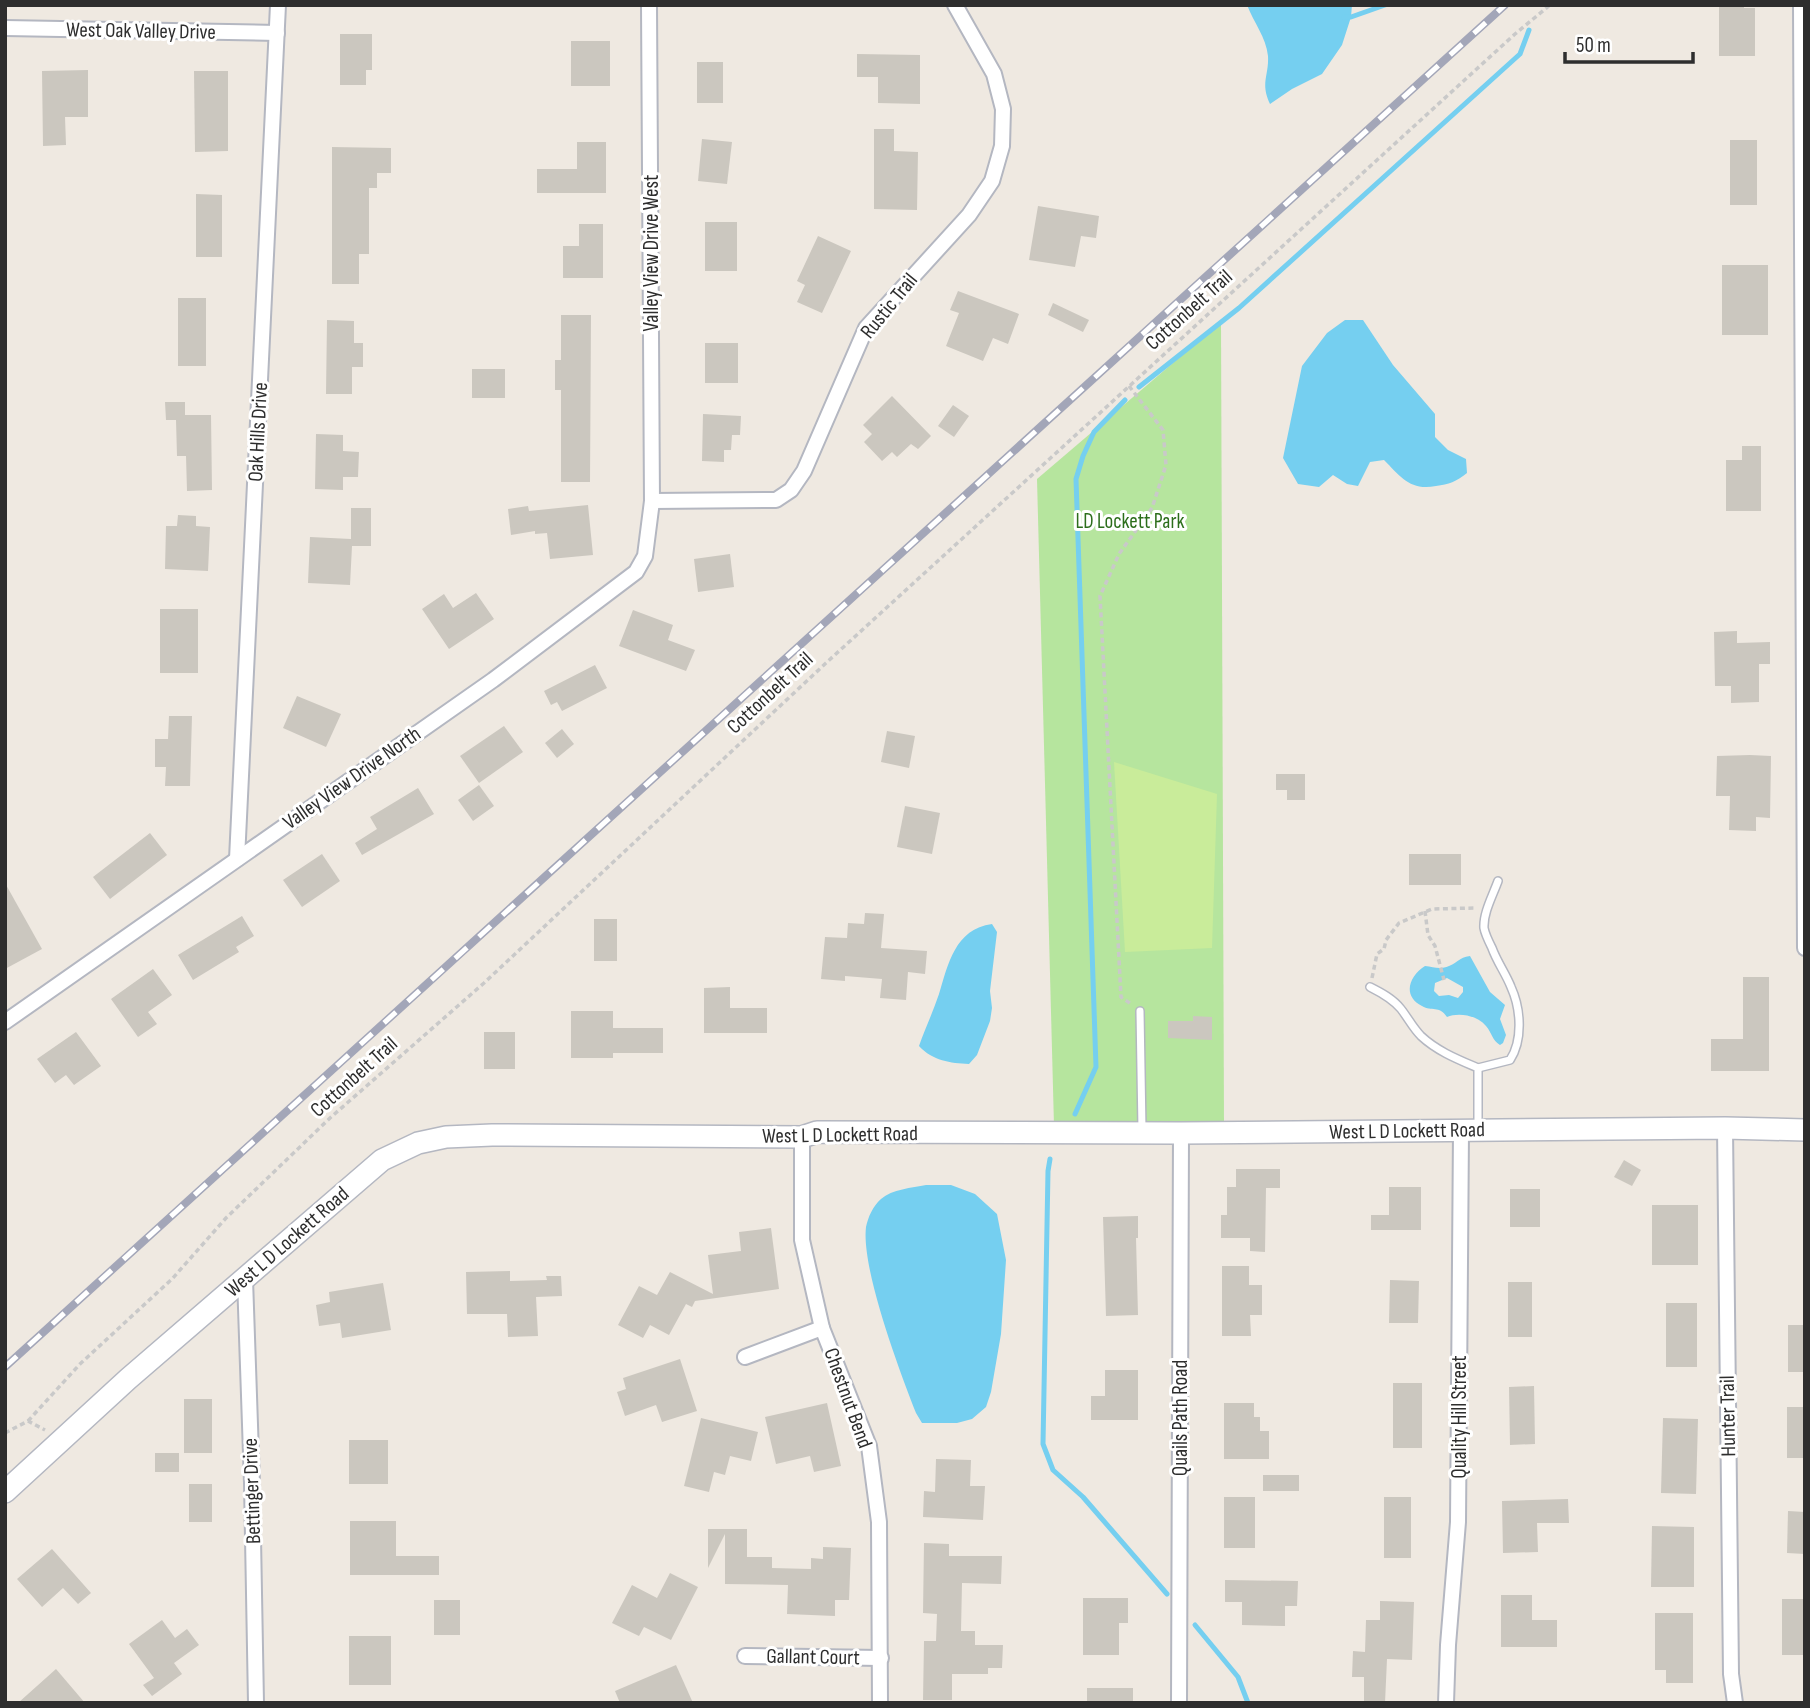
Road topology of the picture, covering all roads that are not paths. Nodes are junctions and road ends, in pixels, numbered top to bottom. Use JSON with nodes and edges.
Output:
{"nodes":[{"id":1,"x":278,"y":5,"type":"edge"},
{"id":2,"x":649,"y":5,"type":"edge"},
{"id":3,"x":955,"y":5,"type":"edge"},
{"id":4,"x":1801,"y":5,"type":"edge"},
{"id":5,"x":5,"y":28,"type":"edge"},
{"id":6,"x":277,"y":33,"type":"junction"},
{"id":7,"x":652,"y":501,"type":"junction"},
{"id":8,"x":237,"y":859,"type":"junction"},
{"id":9,"x":1498,"y":881,"type":"dead end"},
{"id":10,"x":1805,"y":948,"type":"edge"},
{"id":11,"x":1370,"y":987,"type":"road end"},
{"id":12,"x":1140,"y":1011,"type":"road end"},
{"id":13,"x":5,"y":1022,"type":"edge"},
{"id":14,"x":1478,"y":1068,"type":"junction"},
{"id":15,"x":1725,"y":1128,"type":"junction"},
{"id":16,"x":1805,"y":1130,"type":"edge"},
{"id":17,"x":1470,"y":1131,"type":"junction"},
{"id":18,"x":1142,"y":1133,"type":"junction"},
{"id":19,"x":1181,"y":1133,"type":"junction"},
{"id":20,"x":802,"y":1138,"type":"junction"},
{"id":21,"x":245,"y":1279,"type":"junction"},
{"id":22,"x":822,"y":1328,"type":"junction"},
{"id":23,"x":745,"y":1357,"type":"dead end"},
{"id":24,"x":5,"y":1492,"type":"edge"},
{"id":25,"x":745,"y":1656,"type":"dead end"},
{"id":26,"x":881,"y":1658,"type":"junction"},
{"id":27,"x":256,"y":1703,"type":"edge"},
{"id":28,"x":880,"y":1703,"type":"edge"},
{"id":29,"x":1179,"y":1703,"type":"edge"},
{"id":30,"x":1446,"y":1703,"type":"edge"},
{"id":31,"x":1735,"y":1703,"type":"edge"}],
"edges":[{"from":1,"to":6,"type":"street","name":"Oak Hills Drive"},
{"from":2,"to":7,"type":"street","name":"Valley View Drive West"},
{"from":3,"to":7,"type":"street","name":"Rustic Trail"},
{"from":4,"to":10,"type":"street"},
{"from":5,"to":6,"type":"street","name":"West Oak Valley Drive"},
{"from":6,"to":8,"type":"street","name":"Oak Hills Drive"},
{"from":7,"to":8,"type":"street","name":"Valley View Drive North"},
{"from":8,"to":13,"type":"street","name":"Valley View Drive North"},
{"from":9,"to":14,"type":"lane"},
{"from":11,"to":14,"type":"lane"},
{"from":12,"to":18,"type":"lane"},
{"from":14,"to":17,"type":"lane"},
{"from":15,"to":16,"type":"main road","name":"West L D Lockett Road"},
{"from":15,"to":17,"type":"main road","name":"West L D Lockett Road"},
{"from":15,"to":31,"type":"street","name":"Hunter Trail"},
{"from":17,"to":19,"type":"main road","name":"West L D Lockett Road"},
{"from":17,"to":30,"type":"street","name":"Quality Hill Street"},
{"from":18,"to":19,"type":"main road","name":"West L D Lockett Road"},
{"from":18,"to":20,"type":"main road","name":"West L D Lockett Road"},
{"from":19,"to":29,"type":"street","name":"Quails Path Road"},
{"from":20,"to":21,"type":"main road","name":"West L D Lockett Road"},
{"from":20,"to":22,"type":"street","name":"Chestnut Bend"},
{"from":21,"to":24,"type":"main road","name":"West L D Lockett Road"},
{"from":21,"to":27,"type":"street","name":"Bettinger Drive"},
{"from":22,"to":23,"type":"street"},
{"from":22,"to":26,"type":"street","name":"Chestnut Bend"},
{"from":25,"to":26,"type":"street","name":"Gallant Court"},
{"from":26,"to":28,"type":"street","name":"Chestnut Bend"}]}
